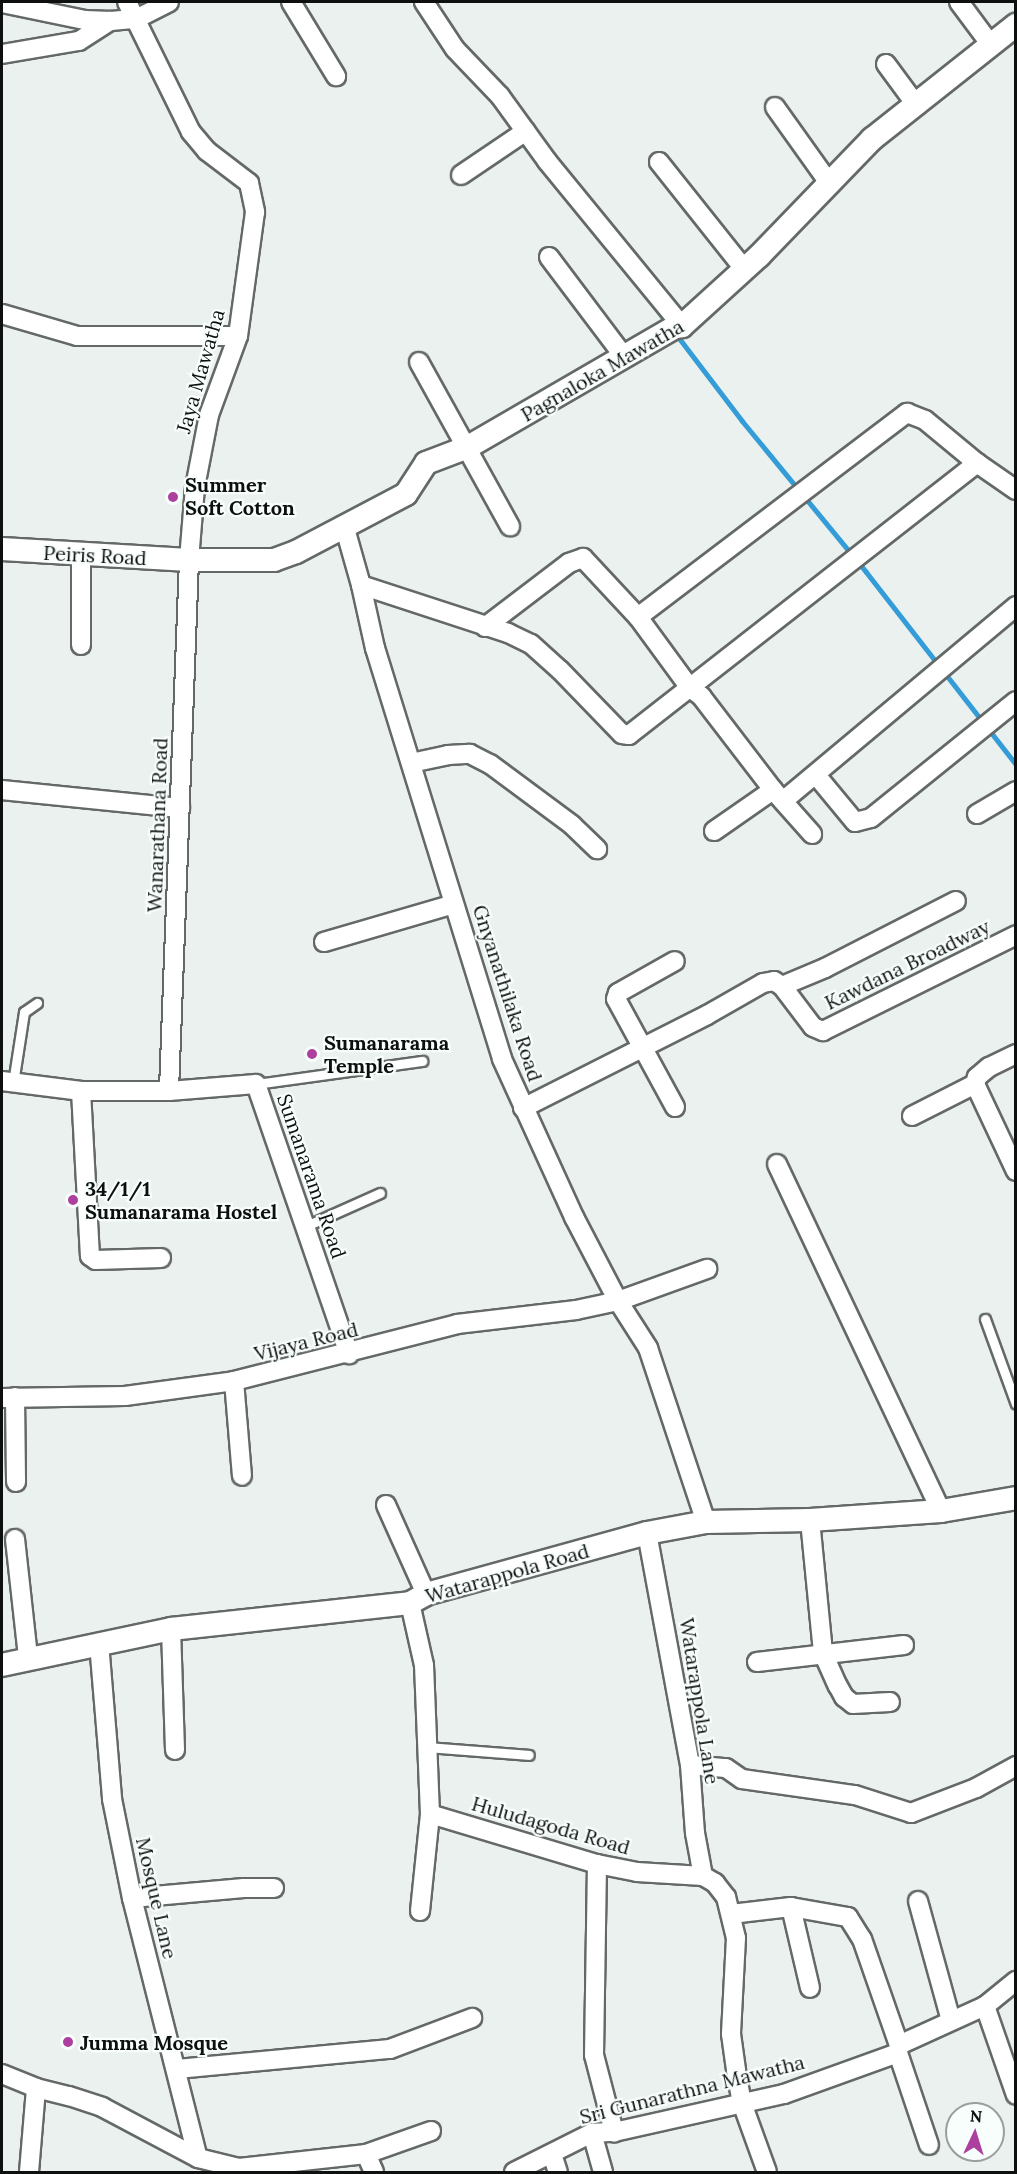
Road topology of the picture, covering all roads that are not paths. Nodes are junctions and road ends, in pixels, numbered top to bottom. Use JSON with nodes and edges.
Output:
{"nodes":[{"id":1,"x":127,"y":2,"type":"edge"},
{"id":2,"x":169,"y":2,"type":"edge"},
{"id":3,"x":291,"y":2,"type":"edge"},
{"id":4,"x":424,"y":2,"type":"edge"},
{"id":5,"x":959,"y":2,"type":"edge"},
{"id":6,"x":2,"y":3,"type":"edge"},
{"id":7,"x":136,"y":19,"type":"junction"},
{"id":8,"x":111,"y":21,"type":"junction"},
{"id":9,"x":1016,"y":25,"type":"edge"},
{"id":10,"x":991,"y":45,"type":"junction"},
{"id":11,"x":2,"y":54,"type":"edge"},
{"id":12,"x":886,"y":64,"type":"dead end"},
{"id":13,"x":336,"y":76,"type":"dead end"},
{"id":14,"x":917,"y":106,"type":"junction"},
{"id":15,"x":775,"y":107,"type":"dead end"},
{"id":16,"x":526,"y":131,"type":"junction"},
{"id":17,"x":659,"y":162,"type":"dead end"},
{"id":18,"x":461,"y":175,"type":"dead end"},
{"id":19,"x":830,"y":184,"type":"junction"},
{"id":20,"x":549,"y":257,"type":"dead end"},
{"id":21,"x":744,"y":269,"type":"junction"},
{"id":22,"x":2,"y":314,"type":"edge"},
{"id":23,"x":679,"y":326,"type":"junction"},
{"id":24,"x":238,"y":336,"type":"junction"},
{"id":25,"x":625,"y":358,"type":"junction"},
{"id":26,"x":419,"y":362,"type":"dead end"},
{"id":27,"x":468,"y":447,"type":"junction"},
{"id":28,"x":977,"y":463,"type":"junction"},
{"id":29,"x":1016,"y":490,"type":"edge"},
{"id":30,"x":344,"y":525,"type":"junction"},
{"id":31,"x":510,"y":526,"type":"dead end"},
{"id":32,"x":2,"y":549,"type":"edge"},
{"id":33,"x":81,"y":555,"type":"junction"},
{"id":34,"x":189,"y":560,"type":"junction"},
{"id":35,"x":361,"y":585,"type":"junction"},
{"id":36,"x":1016,"y":606,"type":"edge"},
{"id":37,"x":638,"y":617,"type":"junction"},
{"id":38,"x":485,"y":627,"type":"junction"},
{"id":39,"x":81,"y":645,"type":"dead end"},
{"id":40,"x":690,"y":687,"type":"junction"},
{"id":41,"x":1016,"y":701,"type":"edge"},
{"id":42,"x":411,"y":764,"type":"junction"},
{"id":43,"x":816,"y":775,"type":"junction"},
{"id":44,"x":2,"y":790,"type":"edge"},
{"id":45,"x":1016,"y":791,"type":"edge"},
{"id":46,"x":778,"y":795,"type":"junction"},
{"id":47,"x":180,"y":808,"type":"junction"},
{"id":48,"x":977,"y":814,"type":"dead end"},
{"id":49,"x":714,"y":831,"type":"dead end"},
{"id":50,"x":812,"y":834,"type":"dead end"},
{"id":51,"x":597,"y":849,"type":"dead end"},
{"id":52,"x":956,"y":901,"type":"dead end"},
{"id":53,"x":454,"y":904,"type":"junction"},
{"id":54,"x":1016,"y":935,"type":"edge"},
{"id":55,"x":324,"y":942,"type":"dead end"},
{"id":56,"x":675,"y":961,"type":"dead end"},
{"id":57,"x":782,"y":986,"type":"junction"},
{"id":58,"x":37,"y":1003,"type":"dead end"},
{"id":59,"x":641,"y":1048,"type":"junction"},
{"id":60,"x":1016,"y":1054,"type":"edge"},
{"id":61,"x":422,"y":1061,"type":"dead end"},
{"id":62,"x":7,"y":1082,"type":"edge"},
{"id":63,"x":256,"y":1084,"type":"junction"},
{"id":64,"x":975,"y":1084,"type":"junction"},
{"id":65,"x":81,"y":1091,"type":"junction"},
{"id":66,"x":169,"y":1091,"type":"junction"},
{"id":67,"x":675,"y":1107,"type":"dead end"},
{"id":68,"x":523,"y":1108,"type":"junction"},
{"id":69,"x":912,"y":1116,"type":"dead end"},
{"id":70,"x":1010,"y":1142,"type":"edge"},
{"id":71,"x":777,"y":1164,"type":"dead end"},
{"id":72,"x":1016,"y":1171,"type":"edge"},
{"id":73,"x":380,"y":1193,"type":"dead end"},
{"id":74,"x":306,"y":1226,"type":"junction"},
{"id":75,"x":161,"y":1258,"type":"dead end"},
{"id":76,"x":707,"y":1269,"type":"dead end"},
{"id":77,"x":618,"y":1301,"type":"junction"},
{"id":78,"x":985,"y":1319,"type":"dead end"},
{"id":79,"x":349,"y":1353,"type":"junction"},
{"id":80,"x":234,"y":1381,"type":"junction"},
{"id":81,"x":8,"y":1397,"type":"edge"},
{"id":82,"x":1016,"y":1404,"type":"edge"},
{"id":83,"x":242,"y":1476,"type":"dead end"},
{"id":84,"x":16,"y":1482,"type":"dead end"},
{"id":85,"x":1016,"y":1498,"type":"edge"},
{"id":86,"x":386,"y":1505,"type":"dead end"},
{"id":87,"x":941,"y":1511,"type":"junction"},
{"id":88,"x":810,"y":1520,"type":"junction"},
{"id":89,"x":706,"y":1522,"type":"junction"},
{"id":90,"x":647,"y":1533,"type":"junction"},
{"id":91,"x":15,"y":1539,"type":"dead end"},
{"id":92,"x":418,"y":1598,"type":"junction"},
{"id":93,"x":171,"y":1629,"type":"junction"},
{"id":94,"x":99,"y":1643,"type":"junction"},
{"id":95,"x":904,"y":1645,"type":"dead end"},
{"id":96,"x":824,"y":1653,"type":"junction"},
{"id":97,"x":28,"y":1658,"type":"junction"},
{"id":98,"x":757,"y":1662,"type":"dead end"},
{"id":99,"x":2,"y":1665,"type":"edge"},
{"id":100,"x":890,"y":1702,"type":"dead end"},
{"id":101,"x":428,"y":1747,"type":"junction"},
{"id":102,"x":175,"y":1750,"type":"dead end"},
{"id":103,"x":530,"y":1755,"type":"dead end"},
{"id":104,"x":690,"y":1765,"type":"junction"},
{"id":105,"x":1016,"y":1766,"type":"edge"},
{"id":106,"x":430,"y":1814,"type":"junction"},
{"id":107,"x":597,"y":1864,"type":"junction"},
{"id":108,"x":704,"y":1876,"type":"junction"},
{"id":109,"x":274,"y":1888,"type":"dead end"},
{"id":110,"x":132,"y":1898,"type":"junction"},
{"id":111,"x":918,"y":1901,"type":"dead end"},
{"id":112,"x":791,"y":1907,"type":"junction"},
{"id":113,"x":420,"y":1911,"type":"dead end"},
{"id":114,"x":731,"y":1914,"type":"junction"},
{"id":115,"x":1016,"y":1981,"type":"edge"},
{"id":116,"x":810,"y":1988,"type":"dead end"},
{"id":117,"x":985,"y":2006,"type":"junction"},
{"id":118,"x":472,"y":2018,"type":"dead end"},
{"id":119,"x":951,"y":2021,"type":"junction"},
{"id":120,"x":899,"y":2049,"type":"junction"},
{"id":121,"x":177,"y":2069,"type":"junction"},
{"id":122,"x":2,"y":2074,"type":"edge"},
{"id":123,"x":36,"y":2088,"type":"junction"},
{"id":124,"x":1016,"y":2095,"type":"edge"},
{"id":125,"x":742,"y":2103,"type":"junction"},
{"id":126,"x":430,"y":2132,"type":"dead end"},
{"id":127,"x":614,"y":2132,"type":"junction"},
{"id":128,"x":592,"y":2133,"type":"junction"},
{"id":129,"x":929,"y":2145,"type":"dead end"},
{"id":130,"x":559,"y":2150,"type":"junction"},
{"id":131,"x":366,"y":2154,"type":"junction"},
{"id":132,"x":198,"y":2158,"type":"junction"},
{"id":133,"x":258,"y":2169,"type":"edge"},
{"id":134,"x":30,"y":2172,"type":"edge"},
{"id":135,"x":374,"y":2172,"type":"edge"},
{"id":136,"x":514,"y":2172,"type":"edge"},
{"id":137,"x":558,"y":2172,"type":"edge"},
{"id":138,"x":603,"y":2172,"type":"edge"},
{"id":139,"x":767,"y":2172,"type":"edge"}],
"edges":[{"from":1,"to":7,"type":"street","name":"Jaya Mawatha"},
{"from":2,"to":7,"type":"street"},
{"from":3,"to":13,"type":"street"},
{"from":4,"to":16,"type":"street"},
{"from":5,"to":10,"type":"street"},
{"from":6,"to":8,"type":"street"},
{"from":7,"to":8,"type":"street"},
{"from":7,"to":24,"type":"street","name":"Jaya Mawatha"},
{"from":8,"to":11,"type":"street"},
{"from":9,"to":10,"type":"street","name":"Pagnaloka Mawatha"},
{"from":10,"to":14,"type":"street","name":"Pagnaloka Mawatha"},
{"from":12,"to":14,"type":"street"},
{"from":14,"to":19,"type":"street","name":"Pagnaloka Mawatha"},
{"from":15,"to":19,"type":"street"},
{"from":16,"to":18,"type":"street"},
{"from":16,"to":23,"type":"street"},
{"from":17,"to":21,"type":"street"},
{"from":19,"to":21,"type":"street","name":"Pagnaloka Mawatha"},
{"from":20,"to":25,"type":"street"},
{"from":21,"to":23,"type":"street","name":"Pagnaloka Mawatha"},
{"from":22,"to":24,"type":"street"},
{"from":23,"to":25,"type":"street","name":"Pagnaloka Mawatha"},
{"from":24,"to":34,"type":"street","name":"Jaya Mawatha"},
{"from":25,"to":27,"type":"street","name":"Pagnaloka Mawatha"},
{"from":26,"to":27,"type":"street"},
{"from":27,"to":30,"type":"street","name":"Pagnaloka Mawatha"},
{"from":27,"to":31,"type":"street"},
{"from":28,"to":29,"type":"street"},
{"from":28,"to":37,"type":"street"},
{"from":28,"to":40,"type":"street"},
{"from":30,"to":34,"type":"street","name":"Pagnaloka Mawatha"},
{"from":30,"to":35,"type":"street","name":"Gnyanathilaka Road"},
{"from":32,"to":33,"type":"street","name":"Peiris Road"},
{"from":33,"to":34,"type":"street","name":"Peiris Road"},
{"from":33,"to":39,"type":"street"},
{"from":34,"to":47,"type":"street","name":"Wanarathana Road"},
{"from":35,"to":38,"type":"street"},
{"from":35,"to":42,"type":"street","name":"Gnyanathilaka Road"},
{"from":36,"to":43,"type":"street"},
{"from":37,"to":38,"type":"street"},
{"from":37,"to":40,"type":"street"},
{"from":38,"to":40,"type":"street"},
{"from":40,"to":46,"type":"street"},
{"from":41,"to":43,"type":"street"},
{"from":42,"to":51,"type":"street"},
{"from":42,"to":53,"type":"street","name":"Gnyanathilaka Road"},
{"from":43,"to":46,"type":"street"},
{"from":44,"to":47,"type":"street"},
{"from":45,"to":48,"type":"street"},
{"from":46,"to":49,"type":"street"},
{"from":46,"to":50,"type":"street"},
{"from":47,"to":66,"type":"street","name":"Wanarathana Road"},
{"from":52,"to":57,"type":"street"},
{"from":53,"to":55,"type":"street"},
{"from":53,"to":68,"type":"street","name":"Gnyanathilaka Road"},
{"from":54,"to":57,"type":"street","name":"Kawdana Broadway"},
{"from":56,"to":59,"type":"street"},
{"from":57,"to":59,"type":"street"},
{"from":58,"to":62,"type":"lane"},
{"from":59,"to":67,"type":"street"},
{"from":59,"to":68,"type":"street"},
{"from":60,"to":64,"type":"street"},
{"from":61,"to":63,"type":"lane"},
{"from":62,"to":65,"type":"street","name":"Sumanarama Road"},
{"from":63,"to":66,"type":"street","name":"Sumanarama Road"},
{"from":63,"to":74,"type":"street","name":"Sumanarama Road"},
{"from":64,"to":69,"type":"street"},
{"from":64,"to":70,"type":"street"},
{"from":65,"to":66,"type":"street","name":"Sumanarama Road"},
{"from":65,"to":75,"type":"street"},
{"from":68,"to":77,"type":"street","name":"Gnyanathilaka Road"},
{"from":70,"to":72,"type":"street"},
{"from":71,"to":87,"type":"street"},
{"from":73,"to":74,"type":"lane"},
{"from":74,"to":79,"type":"street","name":"Sumanarama Road"},
{"from":76,"to":77,"type":"street","name":"Vijaya Road"},
{"from":77,"to":79,"type":"street","name":"Vijaya Road"},
{"from":77,"to":89,"type":"street","name":"Gnyanathilaka Road"},
{"from":78,"to":82,"type":"lane"},
{"from":79,"to":80,"type":"street","name":"Vijaya Road"},
{"from":80,"to":81,"type":"street","name":"Vijaya Road"},
{"from":80,"to":83,"type":"street"},
{"from":81,"to":84,"type":"street"},
{"from":85,"to":87,"type":"street","name":"Watarappola Road"},
{"from":86,"to":92,"type":"street"},
{"from":87,"to":88,"type":"street","name":"Watarappola Road"},
{"from":88,"to":89,"type":"street","name":"Watarappola Road"},
{"from":88,"to":96,"type":"street"},
{"from":89,"to":90,"type":"street","name":"Watarappola Road"},
{"from":90,"to":92,"type":"street","name":"Watarappola Road"},
{"from":90,"to":104,"type":"street","name":"Watarappola Lane"},
{"from":91,"to":97,"type":"street"},
{"from":92,"to":93,"type":"street","name":"Watarappola Road"},
{"from":92,"to":101,"type":"street"},
{"from":93,"to":94,"type":"street","name":"Watarappola Road"},
{"from":93,"to":102,"type":"street"},
{"from":94,"to":97,"type":"street","name":"Watarappola Road"},
{"from":94,"to":110,"type":"street","name":"Mosque Lane"},
{"from":95,"to":96,"type":"street"},
{"from":96,"to":98,"type":"street"},
{"from":96,"to":100,"type":"street"},
{"from":97,"to":99,"type":"street","name":"Watarappola Road"},
{"from":101,"to":103,"type":"lane"},
{"from":101,"to":106,"type":"street"},
{"from":104,"to":105,"type":"street"},
{"from":104,"to":108,"type":"street","name":"Watarappola Lane"},
{"from":106,"to":107,"type":"street","name":"Huludagoda Road"},
{"from":106,"to":113,"type":"street"},
{"from":107,"to":108,"type":"street","name":"Huludagoda Road"},
{"from":107,"to":127,"type":"street"},
{"from":108,"to":114,"type":"street"},
{"from":109,"to":110,"type":"street"},
{"from":110,"to":121,"type":"street","name":"Mosque Lane"},
{"from":111,"to":119,"type":"street"},
{"from":112,"to":114,"type":"street"},
{"from":112,"to":116,"type":"street"},
{"from":112,"to":120,"type":"street"},
{"from":114,"to":125,"type":"street"},
{"from":115,"to":117,"type":"street","name":"Sri Gunarathna Mawatha"},
{"from":117,"to":119,"type":"street","name":"Sri Gunarathna Mawatha"},
{"from":117,"to":124,"type":"street"},
{"from":118,"to":121,"type":"street"},
{"from":119,"to":120,"type":"street","name":"Sri Gunarathna Mawatha"},
{"from":120,"to":125,"type":"street","name":"Sri Gunarathna Mawatha"},
{"from":120,"to":129,"type":"street"},
{"from":121,"to":132,"type":"street","name":"Mosque Lane"},
{"from":122,"to":123,"type":"street"},
{"from":123,"to":132,"type":"street"},
{"from":123,"to":134,"type":"street"},
{"from":125,"to":127,"type":"street","name":"Sri Gunarathna Mawatha"},
{"from":125,"to":139,"type":"street"},
{"from":126,"to":131,"type":"street"},
{"from":127,"to":128,"type":"street","name":"Sri Gunarathna Mawatha"},
{"from":128,"to":130,"type":"street","name":"Sri Gunarathna Mawatha"},
{"from":128,"to":138,"type":"street"},
{"from":130,"to":136,"type":"street","name":"Sri Gunarathna Mawatha"},
{"from":130,"to":137,"type":"street"},
{"from":131,"to":133,"type":"street"},
{"from":131,"to":135,"type":"street"},
{"from":132,"to":133,"type":"street"}]}
